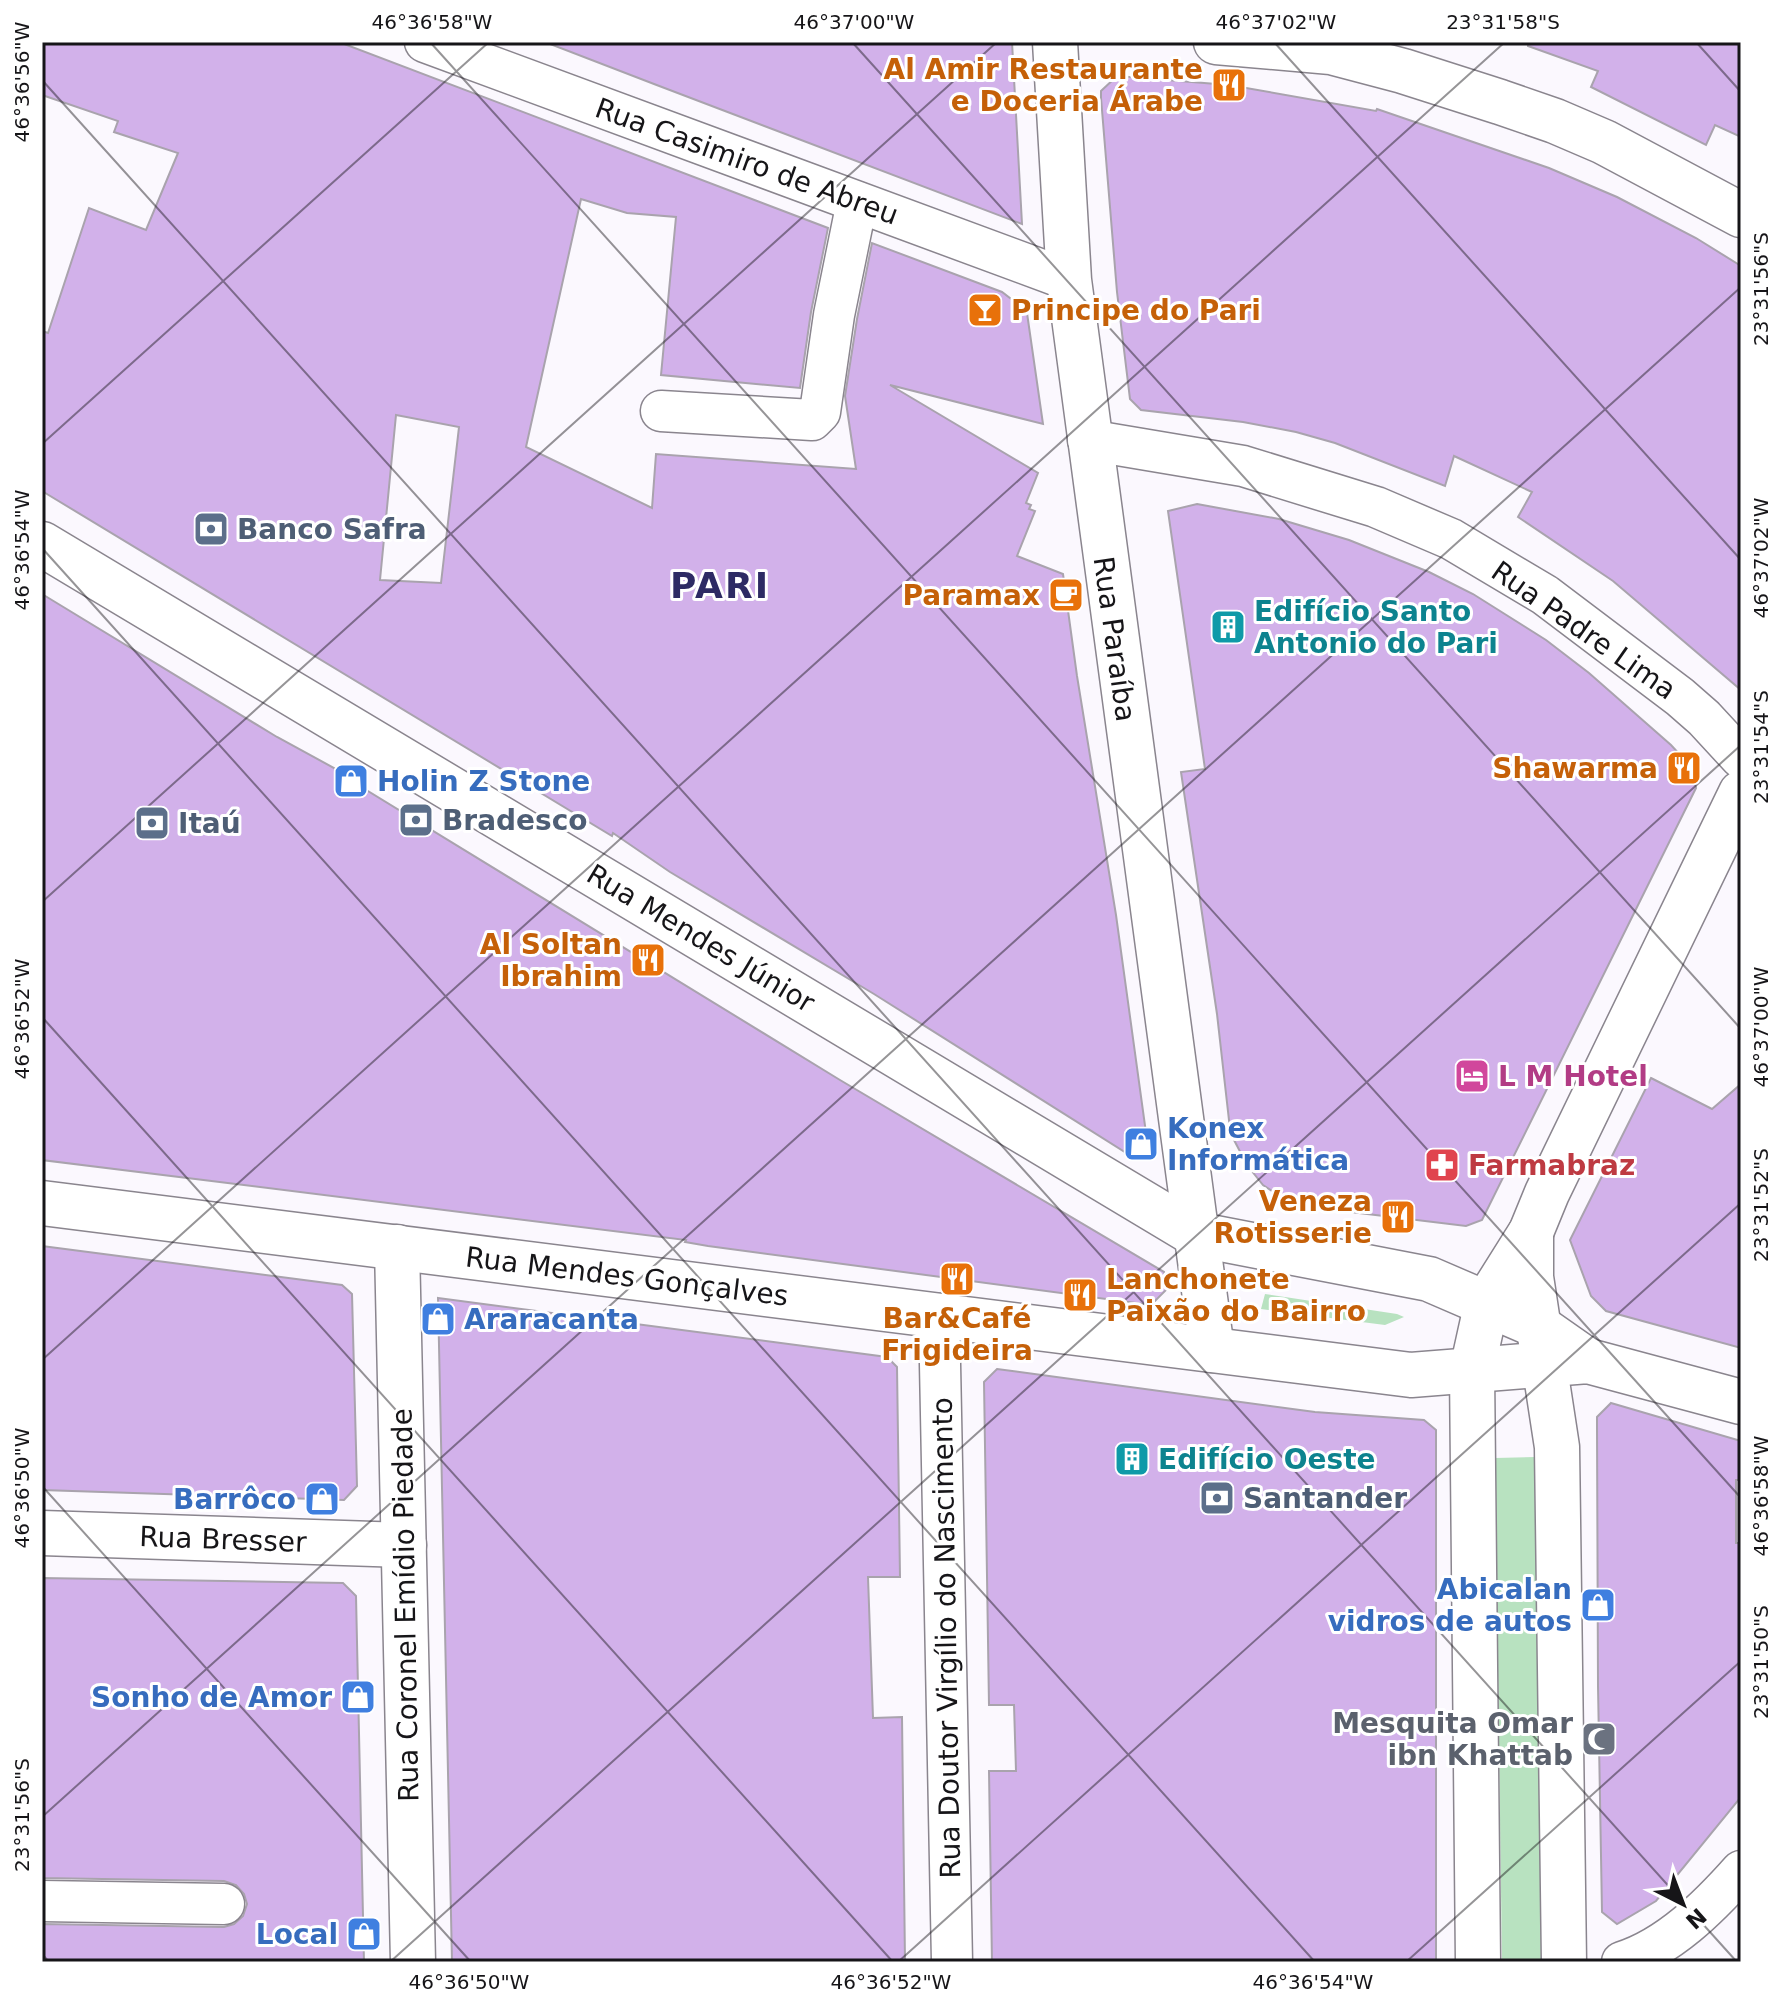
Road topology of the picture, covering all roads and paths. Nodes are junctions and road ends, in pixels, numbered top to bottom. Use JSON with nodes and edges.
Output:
{"nodes":[{"id":1,"x":425,"y":42,"type":"edge"},
{"id":2,"x":1055,"y":42,"type":"edge"},
{"id":3,"x":1216,"y":42,"type":"edge"},
{"id":4,"x":495,"y":55,"type":"edge"},
{"id":5,"x":857,"y":202,"type":"junction"},
{"id":6,"x":1741,"y":215,"type":"edge"},
{"id":7,"x":1069,"y":280,"type":"junction"},
{"id":8,"x":661,"y":411,"type":"dead end"},
{"id":9,"x":1088,"y":440,"type":"junction"},
{"id":10,"x":42,"y":544,"type":"edge"},
{"id":11,"x":1741,"y":758,"type":"edge"},
{"id":12,"x":1741,"y":793,"type":"edge"},
{"id":13,"x":42,"y":1203,"type":"edge"},
{"id":14,"x":1531,"y":1232,"type":"junction"},
{"id":15,"x":1195,"y":1234,"type":"junction"},
{"id":16,"x":397,"y":1247,"type":"junction"},
{"id":17,"x":1487,"y":1302,"type":"junction"},
{"id":18,"x":939,"y":1314,"type":"junction"},
{"id":19,"x":1541,"y":1345,"type":"junction"},
{"id":20,"x":1212,"y":1350,"type":"junction"},
{"id":21,"x":1472,"y":1370,"type":"junction"},
{"id":22,"x":1741,"y":1402,"type":"edge"},
{"id":23,"x":42,"y":1533,"type":"edge"},
{"id":24,"x":404,"y":1545,"type":"junction"},
{"id":25,"x":1741,"y":1871,"type":"edge"},
{"id":26,"x":42,"y":1901,"type":"edge"},
{"id":27,"x":224,"y":1904,"type":"dead end"},
{"id":28,"x":413,"y":1962,"type":"edge"},
{"id":29,"x":952,"y":1962,"type":"edge"},
{"id":30,"x":1478,"y":1962,"type":"edge"},
{"id":31,"x":1564,"y":1962,"type":"edge"},
{"id":32,"x":1622,"y":1962,"type":"edge"}],
"edges":[{"from":1,"to":4,"type":"street","name":"Rua Casimiro de Abreu"},
{"from":2,"to":7,"type":"street","name":"Rua Paraíba"},
{"from":3,"to":6,"type":"street"},
{"from":4,"to":5,"type":"street","name":"Rua Casimiro de Abreu"},
{"from":5,"to":7,"type":"street","name":"Rua Casimiro de Abreu"},
{"from":5,"to":8,"type":"street"},
{"from":7,"to":9,"type":"street","name":"Rua Paraíba"},
{"from":9,"to":11,"type":"street","name":"Rua Padre Lima"},
{"from":9,"to":15,"type":"street","name":"Rua Paraíba"},
{"from":10,"to":15,"type":"street","name":"Rua Mendes Júnior"},
{"from":12,"to":14,"type":"street"},
{"from":13,"to":16,"type":"street","name":"Rua Mendes Gonçalves"},
{"from":14,"to":17,"type":"street"},
{"from":14,"to":19,"type":"street"},
{"from":15,"to":17,"type":"street"},
{"from":15,"to":20,"type":"street","name":"Rua Paraíba"},
{"from":16,"to":18,"type":"street","name":"Rua Mendes Gonçalves"},
{"from":16,"to":24,"type":"street","name":"Rua Coronel Emídio Piedade"},
{"from":17,"to":19,"type":"street"},
{"from":17,"to":21,"type":"street"},
{"from":18,"to":20,"type":"street","name":"Rua Mendes Gonçalves"},
{"from":18,"to":29,"type":"street","name":"Rua Doutor Virgílio do Nascimento"},
{"from":19,"to":21,"type":"street","name":"Rua Mendes Gonçalves"},
{"from":19,"to":22,"type":"street","name":"Rua Mendes Gonçalves"},
{"from":19,"to":31,"type":"street"},
{"from":20,"to":21,"type":"street","name":"Rua Mendes Gonçalves"},
{"from":21,"to":30,"type":"street"},
{"from":23,"to":24,"type":"street","name":"Rua Bresser"},
{"from":24,"to":28,"type":"street","name":"Rua Coronel Emídio Piedade"},
{"from":25,"to":32,"type":"street"},
{"from":26,"to":27,"type":"street"}]}
